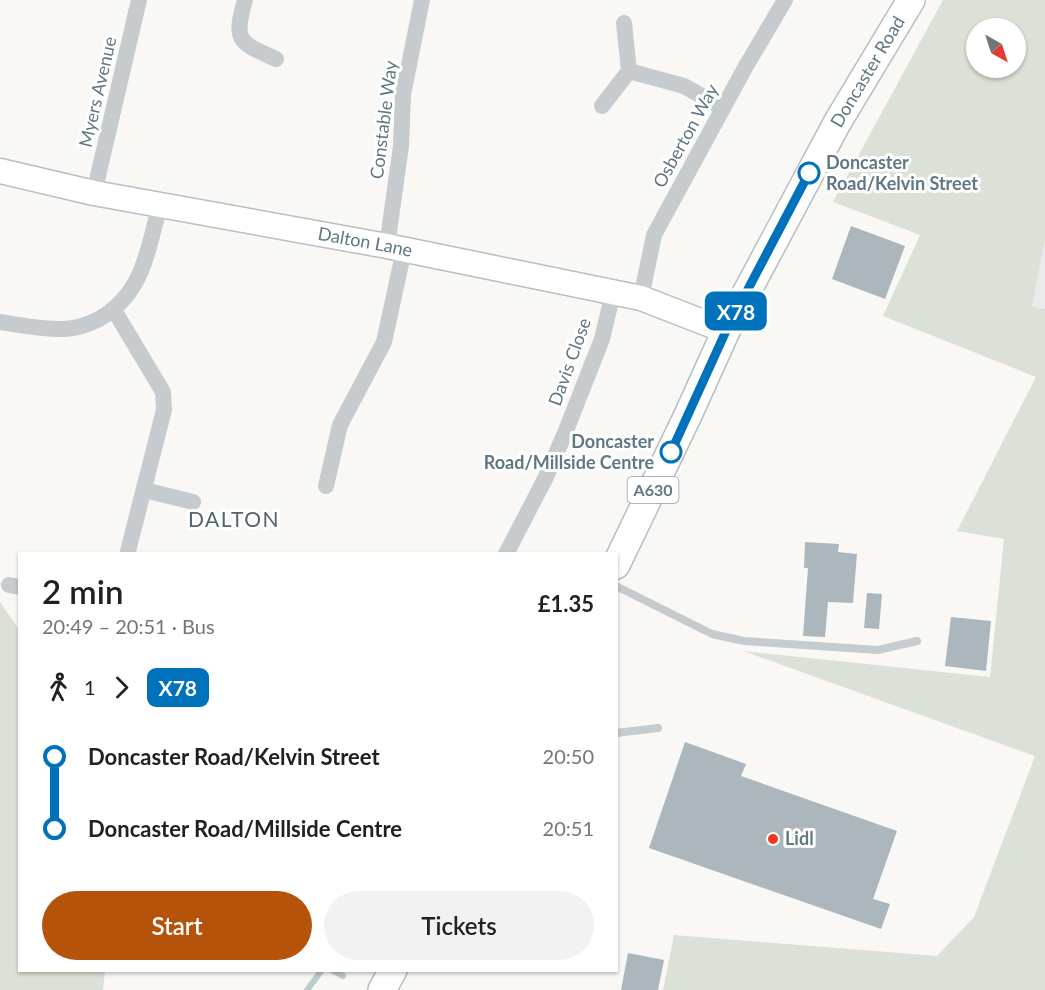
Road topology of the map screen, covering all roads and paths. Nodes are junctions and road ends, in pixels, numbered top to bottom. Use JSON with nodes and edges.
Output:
{"nodes":[{"id":1,"x":139,"y":0,"type":"edge"},
{"id":2,"x":245,"y":0,"type":"edge"},
{"id":3,"x":422,"y":0,"type":"edge"},
{"id":4,"x":785,"y":0,"type":"edge"},
{"id":5,"x":911,"y":0,"type":"edge"},
{"id":6,"x":624,"y":23,"type":"dead end"},
{"id":7,"x":276,"y":59,"type":"dead end"},
{"id":8,"x":629,"y":71,"type":"junction"},
{"id":9,"x":602,"y":106,"type":"dead end"},
{"id":10,"x":723,"y":108,"type":"junction"},
{"id":11,"x":0,"y":171,"type":"edge"},
{"id":12,"x":94,"y":192,"type":"junction"},
{"id":13,"x":160,"y":205,"type":"junction"},
{"id":14,"x":396,"y":248,"type":"junction"},
{"id":15,"x":613,"y":293,"type":"junction"},
{"id":16,"x":641,"y":298,"type":"junction"},
{"id":17,"x":114,"y":310,"type":"junction"},
{"id":18,"x":0,"y":322,"type":"edge"},
{"id":19,"x":726,"y":331,"type":"junction"},
{"id":20,"x":326,"y":486,"type":"dead end"},
{"id":21,"x":144,"y":490,"type":"junction"},
{"id":22,"x":193,"y":502,"type":"dead end"},
{"id":23,"x":128,"y":551,"type":"dead end"},
{"id":24,"x":507,"y":552,"type":"edge"},
{"id":25,"x":618,"y":561,"type":"edge"},
{"id":26,"x":618,"y":587,"type":"edge"},
{"id":27,"x":917,"y":641,"type":"dead end"},
{"id":28,"x":657,"y":728,"type":"dead end"},
{"id":29,"x":618,"y":733,"type":"edge"},
{"id":30,"x":392,"y":972,"type":"edge"},
{"id":31,"x":382,"y":990,"type":"edge"}],
"edges":[{"from":1,"to":12,"type":"street","name":"Myers Avenue"},
{"from":2,"to":7,"type":"street"},
{"from":3,"to":14,"type":"street","name":"Constable Way"},
{"from":4,"to":10,"type":"street","name":"Osberton Way"},
{"from":5,"to":19,"type":"main road","name":"Doncaster Road","number":"A630"},
{"from":6,"to":8,"type":"street"},
{"from":8,"to":9,"type":"street"},
{"from":8,"to":10,"type":"street"},
{"from":10,"to":16,"type":"street","name":"Osberton Way"},
{"from":11,"to":12,"type":"street","name":"Dalton Lane"},
{"from":12,"to":13,"type":"street","name":"Dalton Lane"},
{"from":13,"to":14,"type":"street","name":"Dalton Lane"},
{"from":13,"to":17,"type":"street"},
{"from":14,"to":15,"type":"street","name":"Dalton Lane"},
{"from":14,"to":20,"type":"street","name":"Constable Way"},
{"from":15,"to":16,"type":"street","name":"Dalton Lane"},
{"from":15,"to":24,"type":"street","name":"Davis Close"},
{"from":16,"to":19,"type":"street","name":"Dalton Lane"},
{"from":17,"to":18,"type":"street"},
{"from":17,"to":21,"type":"street"},
{"from":19,"to":25,"type":"main road","name":"Doncaster Road","number":"A630"},
{"from":21,"to":22,"type":"street"},
{"from":21,"to":23,"type":"street"},
{"from":26,"to":27,"type":"lane"},
{"from":28,"to":29,"type":"lane"},
{"from":30,"to":31,"type":"main road"}]}
